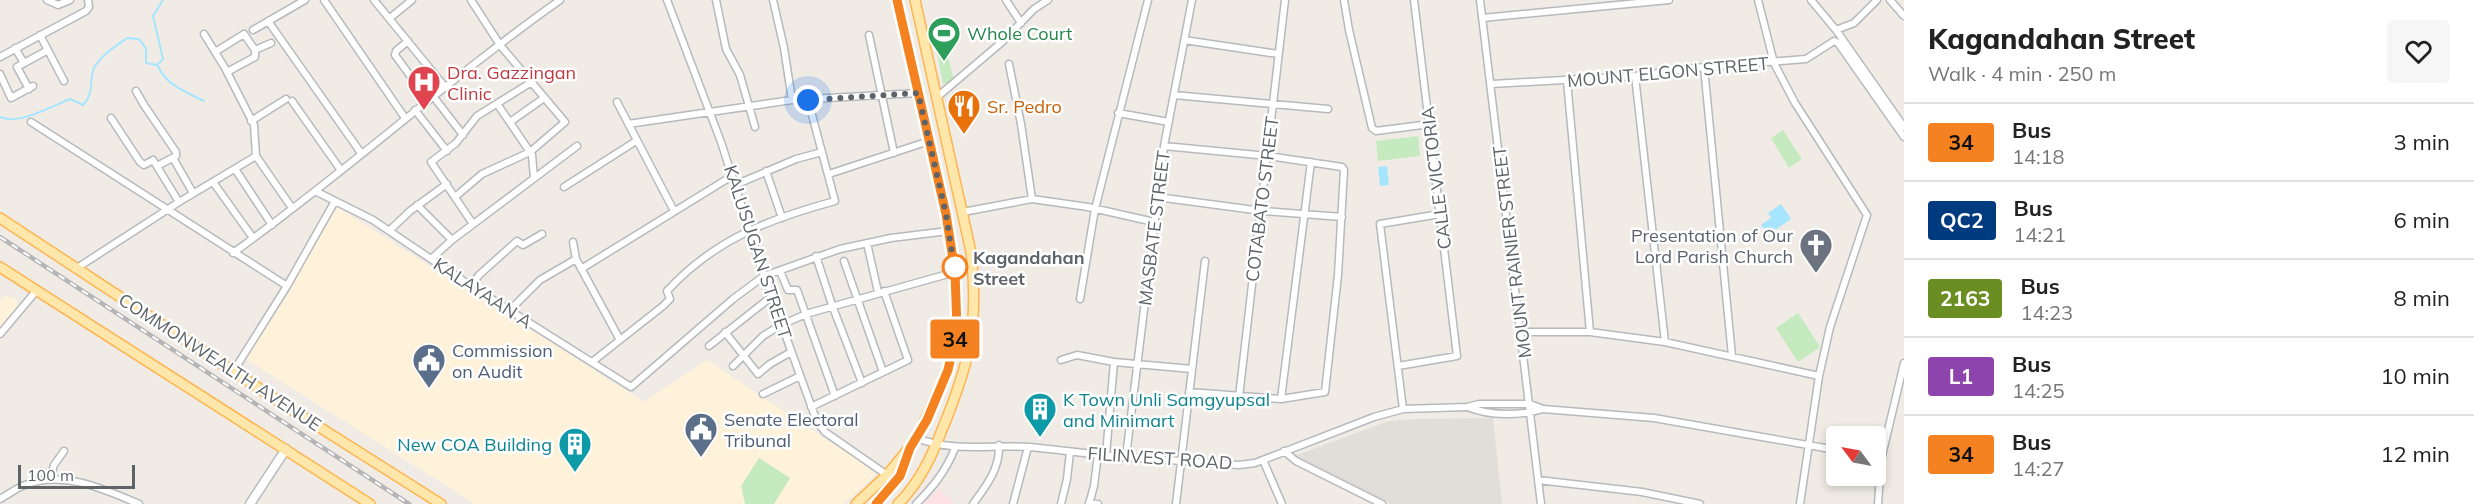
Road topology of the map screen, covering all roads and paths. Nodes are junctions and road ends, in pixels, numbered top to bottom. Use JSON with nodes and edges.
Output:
{"nodes":[{"id":1,"x":47,"y":0,"type":"edge"},
{"id":2,"x":70,"y":0,"type":"edge"},
{"id":3,"x":88,"y":0,"type":"edge"},
{"id":4,"x":305,"y":0,"type":"edge"},
{"id":5,"x":324,"y":0,"type":"edge"},
{"id":6,"x":374,"y":0,"type":"edge"},
{"id":7,"x":412,"y":0,"type":"edge"},
{"id":8,"x":471,"y":0,"type":"edge"},
{"id":9,"x":560,"y":0,"type":"edge"},
{"id":10,"x":668,"y":0,"type":"edge"},
{"id":11,"x":716,"y":0,"type":"edge"},
{"id":12,"x":773,"y":0,"type":"edge"},
{"id":13,"x":897,"y":0,"type":"edge"},
{"id":14,"x":915,"y":0,"type":"edge"},
{"id":15,"x":1006,"y":0,"type":"edge"},
{"id":16,"x":1048,"y":0,"type":"edge"},
{"id":17,"x":1148,"y":0,"type":"edge"},
{"id":18,"x":1192,"y":0,"type":"edge"},
{"id":19,"x":1284,"y":0,"type":"edge"},
{"id":20,"x":1344,"y":0,"type":"edge"},
{"id":21,"x":1414,"y":0,"type":"edge"},
{"id":22,"x":1480,"y":0,"type":"edge"},
{"id":23,"x":1669,"y":0,"type":"edge"},
{"id":24,"x":1758,"y":0,"type":"edge"},
{"id":25,"x":1811,"y":0,"type":"edge"},
{"id":26,"x":1877,"y":0,"type":"edge"},
{"id":27,"x":1890,"y":0,"type":"edge"},
{"id":28,"x":1904,"y":16,"type":"edge"},
{"id":29,"x":390,"y":18,"type":"junction"},
{"id":30,"x":1482,"y":18,"type":"junction"},
{"id":31,"x":268,"y":21,"type":"junction"},
{"id":32,"x":1021,"y":23,"type":"junction"},
{"id":33,"x":253,"y":30,"type":"dead end"},
{"id":34,"x":1836,"y":30,"type":"junction"},
{"id":35,"x":204,"y":34,"type":"dead end"},
{"id":36,"x":40,"y":35,"type":"junction"},
{"id":37,"x":869,"y":35,"type":"dead end"},
{"id":38,"x":1184,"y":40,"type":"junction"},
{"id":39,"x":408,"y":41,"type":"junction"},
{"id":40,"x":271,"y":43,"type":"dead end"},
{"id":41,"x":500,"y":45,"type":"junction"},
{"id":42,"x":15,"y":48,"type":"junction"},
{"id":43,"x":48,"y":50,"type":"junction"},
{"id":44,"x":255,"y":50,"type":"junction"},
{"id":45,"x":215,"y":52,"type":"junction"},
{"id":46,"x":1278,"y":54,"type":"junction"},
{"id":47,"x":0,"y":57,"type":"edge"},
{"id":48,"x":24,"y":63,"type":"junction"},
{"id":49,"x":1774,"y":63,"type":"junction"},
{"id":50,"x":1009,"y":64,"type":"dead end"},
{"id":51,"x":1704,"y":67,"type":"junction"},
{"id":52,"x":227,"y":72,"type":"junction"},
{"id":53,"x":0,"y":74,"type":"edge"},
{"id":54,"x":1635,"y":76,"type":"junction"},
{"id":55,"x":64,"y":81,"type":"dead end"},
{"id":56,"x":1567,"y":81,"type":"junction"},
{"id":57,"x":531,"y":83,"type":"junction"},
{"id":58,"x":1492,"y":84,"type":"junction"},
{"id":59,"x":445,"y":87,"type":"junction"},
{"id":60,"x":136,"y":91,"type":"dead end"},
{"id":61,"x":918,"y":93,"type":"junction"},
{"id":62,"x":1174,"y":95,"type":"junction"},
{"id":63,"x":882,"y":96,"type":"junction"},
{"id":64,"x":431,"y":98,"type":"junction"},
{"id":65,"x":544,"y":98,"type":"junction"},
{"id":66,"x":936,"y":98,"type":"junction"},
{"id":67,"x":792,"y":100,"type":"junction"},
{"id":68,"x":808,"y":100,"type":"junction"},
{"id":69,"x":616,"y":102,"type":"dead end"},
{"id":70,"x":498,"y":105,"type":"junction"},
{"id":71,"x":1273,"y":105,"type":"junction"},
{"id":72,"x":749,"y":106,"type":"junction"},
{"id":73,"x":1328,"y":109,"type":"dead end"},
{"id":74,"x":415,"y":110,"type":"junction"},
{"id":75,"x":708,"y":112,"type":"junction"},
{"id":76,"x":1118,"y":113,"type":"junction"},
{"id":77,"x":111,"y":118,"type":"dead end"},
{"id":78,"x":405,"y":118,"type":"junction"},
{"id":79,"x":251,"y":121,"type":"junction"},
{"id":80,"x":31,"y":122,"type":"dead end"},
{"id":81,"x":1169,"y":122,"type":"junction"},
{"id":82,"x":510,"y":123,"type":"junction"},
{"id":83,"x":628,"y":124,"type":"junction"},
{"id":84,"x":1430,"y":124,"type":"junction"},
{"id":85,"x":755,"y":127,"type":"dead end"},
{"id":86,"x":1904,"y":127,"type":"edge"},
{"id":87,"x":463,"y":135,"type":"junction"},
{"id":88,"x":1904,"y":137,"type":"edge"},
{"id":89,"x":636,"y":141,"type":"junction"},
{"id":90,"x":929,"y":141,"type":"junction"},
{"id":91,"x":577,"y":146,"type":"dead end"},
{"id":92,"x":1164,"y":146,"type":"junction"},
{"id":93,"x":447,"y":151,"type":"junction"},
{"id":94,"x":530,"y":152,"type":"junction"},
{"id":95,"x":822,"y":152,"type":"junction"},
{"id":96,"x":361,"y":153,"type":"junction"},
{"id":97,"x":894,"y":153,"type":"junction"},
{"id":98,"x":256,"y":156,"type":"junction"},
{"id":99,"x":1268,"y":156,"type":"junction"},
{"id":100,"x":173,"y":158,"type":"junction"},
{"id":101,"x":1311,"y":162,"type":"junction"},
{"id":102,"x":157,"y":166,"type":"junction"},
{"id":103,"x":235,"y":169,"type":"junction"},
{"id":104,"x":340,"y":169,"type":"junction"},
{"id":105,"x":766,"y":171,"type":"junction"},
{"id":106,"x":829,"y":174,"type":"junction"},
{"id":107,"x":732,"y":176,"type":"junction"},
{"id":108,"x":534,"y":178,"type":"junction"},
{"id":109,"x":213,"y":182,"type":"junction"},
{"id":110,"x":447,"y":184,"type":"junction"},
{"id":111,"x":735,"y":185,"type":"junction"},
{"id":112,"x":564,"y":187,"type":"dead end"},
{"id":113,"x":315,"y":191,"type":"junction"},
{"id":114,"x":193,"y":193,"type":"junction"},
{"id":115,"x":455,"y":197,"type":"junction"},
{"id":116,"x":1157,"y":197,"type":"junction"},
{"id":117,"x":1032,"y":199,"type":"junction"},
{"id":118,"x":335,"y":201,"type":"junction"},
{"id":119,"x":179,"y":202,"type":"junction"},
{"id":120,"x":417,"y":205,"type":"junction"},
{"id":121,"x":292,"y":208,"type":"junction"},
{"id":122,"x":169,"y":209,"type":"junction"},
{"id":123,"x":1095,"y":209,"type":"junction"},
{"id":124,"x":674,"y":211,"type":"junction"},
{"id":125,"x":1262,"y":211,"type":"junction"},
{"id":126,"x":963,"y":212,"type":"junction"},
{"id":127,"x":1440,"y":214,"type":"junction"},
{"id":128,"x":1304,"y":215,"type":"junction"},
{"id":129,"x":0,"y":218,"type":"edge"},
{"id":130,"x":782,"y":218,"type":"junction"},
{"id":131,"x":1342,"y":218,"type":"junction"},
{"id":132,"x":1154,"y":222,"type":"junction"},
{"id":133,"x":473,"y":224,"type":"junction"},
{"id":134,"x":272,"y":225,"type":"junction"},
{"id":135,"x":750,"y":229,"type":"junction"},
{"id":136,"x":389,"y":231,"type":"junction"},
{"id":137,"x":948,"y":231,"type":"junction"},
{"id":138,"x":542,"y":234,"type":"dead end"},
{"id":139,"x":253,"y":238,"type":"junction"},
{"id":140,"x":452,"y":240,"type":"junction"},
{"id":141,"x":573,"y":242,"type":"dead end"},
{"id":142,"x":867,"y":243,"type":"junction"},
{"id":143,"x":233,"y":253,"type":"junction"},
{"id":144,"x":816,"y":256,"type":"junction"},
{"id":145,"x":431,"y":259,"type":"junction"},
{"id":146,"x":576,"y":259,"type":"junction"},
{"id":147,"x":844,"y":261,"type":"dead end"},
{"id":148,"x":1205,"y":261,"type":"dead end"},
{"id":149,"x":0,"y":267,"type":"edge"},
{"id":150,"x":76,"y":268,"type":"junction"},
{"id":151,"x":581,"y":269,"type":"junction"},
{"id":152,"x":780,"y":271,"type":"junction"},
{"id":153,"x":955,"y":272,"type":"junction"},
{"id":154,"x":764,"y":276,"type":"junction"},
{"id":155,"x":287,"y":286,"type":"junction"},
{"id":156,"x":471,"y":286,"type":"junction"},
{"id":157,"x":37,"y":290,"type":"junction"},
{"id":158,"x":881,"y":291,"type":"junction"},
{"id":159,"x":771,"y":297,"type":"junction"},
{"id":160,"x":857,"y":298,"type":"junction"},
{"id":161,"x":1080,"y":299,"type":"dead end"},
{"id":162,"x":832,"y":305,"type":"junction"},
{"id":163,"x":510,"y":310,"type":"junction"},
{"id":164,"x":806,"y":314,"type":"junction"},
{"id":165,"x":781,"y":325,"type":"junction"},
{"id":166,"x":725,"y":332,"type":"junction"},
{"id":167,"x":1521,"y":332,"type":"junction"},
{"id":168,"x":1590,"y":332,"type":"junction"},
{"id":169,"x":0,"y":334,"type":"edge"},
{"id":170,"x":620,"y":340,"type":"junction"},
{"id":171,"x":1665,"y":342,"type":"junction"},
{"id":172,"x":710,"y":346,"type":"dead end"},
{"id":173,"x":791,"y":352,"type":"junction"},
{"id":174,"x":744,"y":354,"type":"junction"},
{"id":175,"x":1732,"y":356,"type":"junction"},
{"id":176,"x":1061,"y":360,"type":"dead end"},
{"id":177,"x":592,"y":362,"type":"junction"},
{"id":178,"x":1114,"y":362,"type":"junction"},
{"id":179,"x":1904,"y":363,"type":"edge"},
{"id":180,"x":1137,"y":364,"type":"junction"},
{"id":181,"x":733,"y":366,"type":"dead end"},
{"id":182,"x":1398,"y":366,"type":"junction"},
{"id":183,"x":1192,"y":369,"type":"junction"},
{"id":184,"x":233,"y":372,"type":"junction"},
{"id":185,"x":883,"y":372,"type":"junction"},
{"id":186,"x":800,"y":376,"type":"junction"},
{"id":187,"x":1819,"y":376,"type":"junction"},
{"id":188,"x":862,"y":383,"type":"junction"},
{"id":189,"x":1189,"y":392,"type":"junction"},
{"id":190,"x":763,"y":394,"type":"dead end"},
{"id":191,"x":835,"y":396,"type":"junction"},
{"id":192,"x":1239,"y":397,"type":"junction"},
{"id":193,"x":1281,"y":399,"type":"junction"},
{"id":194,"x":1530,"y":404,"type":"junction"},
{"id":195,"x":811,"y":407,"type":"junction"},
{"id":196,"x":1467,"y":407,"type":"junction"},
{"id":197,"x":1403,"y":409,"type":"junction"},
{"id":198,"x":1543,"y":409,"type":"junction"},
{"id":199,"x":1530,"y":413,"type":"junction"},
{"id":200,"x":1886,"y":430,"type":"edge"},
{"id":201,"x":917,"y":438,"type":"junction"},
{"id":202,"x":1808,"y":444,"type":"junction"},
{"id":203,"x":999,"y":445,"type":"junction"},
{"id":204,"x":936,"y":446,"type":"junction"},
{"id":205,"x":1028,"y":447,"type":"junction"},
{"id":206,"x":910,"y":448,"type":"junction"},
{"id":207,"x":954,"y":448,"type":"junction"},
{"id":208,"x":1826,"y":448,"type":"edge"},
{"id":209,"x":286,"y":449,"type":"junction"},
{"id":210,"x":64,"y":451,"type":"dead end"},
{"id":211,"x":1070,"y":452,"type":"junction"},
{"id":212,"x":1284,"y":452,"type":"junction"},
{"id":213,"x":1098,"y":454,"type":"junction"},
{"id":214,"x":1106,"y":455,"type":"junction"},
{"id":215,"x":1126,"y":457,"type":"junction"},
{"id":216,"x":1263,"y":460,"type":"junction"},
{"id":217,"x":1181,"y":461,"type":"junction"},
{"id":218,"x":887,"y":475,"type":"junction"},
{"id":219,"x":51,"y":479,"type":"junction"},
{"id":220,"x":1538,"y":480,"type":"junction"},
{"id":221,"x":1878,"y":486,"type":"edge"},
{"id":222,"x":0,"y":499,"type":"edge"},
{"id":223,"x":1089,"y":503,"type":"edge"},
{"id":224,"x":5,"y":504,"type":"edge"},
{"id":225,"x":139,"y":504,"type":"edge"},
{"id":226,"x":250,"y":504,"type":"edge"},
{"id":227,"x":370,"y":504,"type":"edge"},
{"id":228,"x":441,"y":504,"type":"edge"},
{"id":229,"x":856,"y":504,"type":"edge"},
{"id":230,"x":876,"y":504,"type":"edge"},
{"id":231,"x":898,"y":504,"type":"edge"},
{"id":232,"x":916,"y":504,"type":"edge"},
{"id":233,"x":973,"y":504,"type":"edge"},
{"id":234,"x":1013,"y":504,"type":"edge"},
{"id":235,"x":1061,"y":504,"type":"edge"},
{"id":236,"x":1098,"y":504,"type":"edge"},
{"id":237,"x":1176,"y":504,"type":"edge"},
{"id":238,"x":1282,"y":504,"type":"edge"},
{"id":239,"x":1382,"y":504,"type":"edge"},
{"id":240,"x":1541,"y":504,"type":"edge"},
{"id":241,"x":1700,"y":504,"type":"edge"},
{"id":242,"x":1800,"y":504,"type":"edge"},
{"id":243,"x":1878,"y":504,"type":"edge"}],
"edges":[{"from":1,"to":2,"type":"street"},
{"from":3,"to":36,"type":"street"},
{"from":4,"to":31,"type":"street"},
{"from":5,"to":78,"type":"street"},
{"from":6,"to":29,"type":"street"},
{"from":7,"to":29,"type":"street"},
{"from":8,"to":41,"type":"street"},
{"from":9,"to":41,"type":"street"},
{"from":10,"to":75,"type":"street","name":"KALUSUGAN STREET"},
{"from":11,"to":72,"type":"street"},
{"from":12,"to":67,"type":"street"},
{"from":13,"to":61,"type":"main road"},
{"from":14,"to":66,"type":"main road"},
{"from":15,"to":32,"type":"street"},
{"from":16,"to":32,"type":"street"},
{"from":17,"to":76,"type":"street"},
{"from":18,"to":38,"type":"street","name":"MASBATE STREET"},
{"from":19,"to":46,"type":"street","name":"COTABATO STREET"},
{"from":20,"to":84,"type":"street"},
{"from":21,"to":84,"type":"street","name":"CALLE VICTORIA"},
{"from":22,"to":30,"type":"street","name":"MOUNT RAINIER STREET"},
{"from":23,"to":30,"type":"street"},
{"from":24,"to":49,"type":"street"},
{"from":25,"to":34,"type":"street"},
{"from":26,"to":34,"type":"street"},
{"from":27,"to":28,"type":"street"},
{"from":29,"to":39,"type":"street"},
{"from":30,"to":58,"type":"street","name":"MOUNT RAINIER STREET"},
{"from":31,"to":33,"type":"street"},
{"from":31,"to":96,"type":"street"},
{"from":32,"to":66,"type":"street"},
{"from":34,"to":86,"type":"street"},
{"from":35,"to":45,"type":"street"},
{"from":36,"to":42,"type":"street"},
{"from":36,"to":43,"type":"street"},
{"from":37,"to":63,"type":"street"},
{"from":38,"to":46,"type":"street"},
{"from":38,"to":62,"type":"street","name":"MASBATE STREET"},
{"from":39,"to":59,"type":"street"},
{"from":39,"to":64,"type":"street"},
{"from":40,"to":44,"type":"street"},
{"from":41,"to":57,"type":"street"},
{"from":41,"to":59,"type":"street"},
{"from":42,"to":47,"type":"street"},
{"from":42,"to":48,"type":"street"},
{"from":43,"to":48,"type":"street"},
{"from":43,"to":55,"type":"street"},
{"from":44,"to":45,"type":"street"},
{"from":44,"to":52,"type":"street"},
{"from":45,"to":52,"type":"street"},
{"from":46,"to":71,"type":"street","name":"COTABATO STREET"},
{"from":48,"to":53,"type":"street"},
{"from":49,"to":51,"type":"street","name":"MOUNT ELGON STREET"},
{"from":49,"to":88,"type":"street","name":"MOUNT ELGON STREET"},
{"from":49,"to":187,"type":"street"},
{"from":50,"to":117,"type":"street"},
{"from":51,"to":54,"type":"street","name":"MOUNT ELGON STREET"},
{"from":51,"to":175,"type":"street"},
{"from":52,"to":79,"type":"street"},
{"from":54,"to":56,"type":"street","name":"MOUNT ELGON STREET"},
{"from":54,"to":171,"type":"street"},
{"from":56,"to":58,"type":"street","name":"MOUNT ELGON STREET"},
{"from":56,"to":168,"type":"street"},
{"from":57,"to":65,"type":"street"},
{"from":57,"to":70,"type":"street"},
{"from":58,"to":167,"type":"street","name":"MOUNT RAINIER STREET"},
{"from":59,"to":64,"type":"street"},
{"from":60,"to":100,"type":"street"},
{"from":61,"to":63,"type":"street"},
{"from":61,"to":90,"type":"main road"},
{"from":62,"to":71,"type":"street"},
{"from":62,"to":81,"type":"street","name":"MASBATE STREET"},
{"from":63,"to":68,"type":"street"},
{"from":63,"to":97,"type":"street"},
{"from":64,"to":74,"type":"street"},
{"from":64,"to":87,"type":"street"},
{"from":65,"to":82,"type":"street"},
{"from":65,"to":94,"type":"street"},
{"from":66,"to":126,"type":"main road"},
{"from":67,"to":68,"type":"street"},
{"from":67,"to":72,"type":"street"},
{"from":68,"to":95,"type":"street"},
{"from":69,"to":83,"type":"street"},
{"from":70,"to":82,"type":"street"},
{"from":70,"to":87,"type":"street"},
{"from":71,"to":73,"type":"street"},
{"from":71,"to":99,"type":"street","name":"COTABATO STREET"},
{"from":72,"to":75,"type":"street"},
{"from":72,"to":85,"type":"street"},
{"from":74,"to":78,"type":"street"},
{"from":74,"to":93,"type":"street"},
{"from":75,"to":83,"type":"street"},
{"from":75,"to":107,"type":"street","name":"KALUSUGAN STREET"},
{"from":76,"to":81,"type":"street"},
{"from":76,"to":123,"type":"street"},
{"from":77,"to":102,"type":"street"},
{"from":78,"to":96,"type":"street"},
{"from":79,"to":98,"type":"street"},
{"from":79,"to":104,"type":"street"},
{"from":80,"to":122,"type":"street"},
{"from":81,"to":92,"type":"street","name":"MASBATE STREET"},
{"from":82,"to":94,"type":"street"},
{"from":83,"to":89,"type":"street"},
{"from":84,"to":127,"type":"street","name":"CALLE VICTORIA"},
{"from":87,"to":93,"type":"street"},
{"from":89,"to":112,"type":"street"},
{"from":89,"to":124,"type":"street"},
{"from":90,"to":97,"type":"street"},
{"from":90,"to":137,"type":"main road"},
{"from":91,"to":108,"type":"street"},
{"from":92,"to":99,"type":"street"},
{"from":92,"to":116,"type":"street","name":"MASBATE STREET"},
{"from":93,"to":110,"type":"street"},
{"from":94,"to":108,"type":"street"},
{"from":94,"to":115,"type":"street"},
{"from":95,"to":105,"type":"street"},
{"from":95,"to":106,"type":"street"},
{"from":96,"to":104,"type":"street"},
{"from":97,"to":106,"type":"street"},
{"from":98,"to":103,"type":"street"},
{"from":98,"to":121,"type":"street"},
{"from":99,"to":101,"type":"street"},
{"from":99,"to":125,"type":"street","name":"COTABATO STREET"},
{"from":100,"to":102,"type":"street"},
{"from":100,"to":114,"type":"street"},
{"from":101,"to":128,"type":"street"},
{"from":101,"to":131,"type":"street"},
{"from":102,"to":119,"type":"street"},
{"from":103,"to":109,"type":"street"},
{"from":103,"to":134,"type":"street"},
{"from":104,"to":113,"type":"street"},
{"from":105,"to":111,"type":"street"},
{"from":105,"to":130,"type":"street"},
{"from":106,"to":130,"type":"street"},
{"from":107,"to":111,"type":"street","name":"KALUSUGAN STREET"},
{"from":107,"to":124,"type":"street"},
{"from":108,"to":133,"type":"street"},
{"from":109,"to":114,"type":"street"},
{"from":109,"to":139,"type":"street"},
{"from":110,"to":115,"type":"street"},
{"from":110,"to":120,"type":"street"},
{"from":111,"to":135,"type":"street","name":"KALUSUGAN STREET"},
{"from":113,"to":118,"type":"street","name":"KALAYAAN A"},
{"from":113,"to":121,"type":"street"},
{"from":114,"to":119,"type":"street"},
{"from":115,"to":133,"type":"street"},
{"from":116,"to":125,"type":"street"},
{"from":116,"to":132,"type":"street","name":"MASBATE STREET"},
{"from":117,"to":123,"type":"street"},
{"from":117,"to":126,"type":"street"},
{"from":118,"to":136,"type":"street","name":"KALAYAAN A"},
{"from":118,"to":155,"type":"street"},
{"from":119,"to":122,"type":"street"},
{"from":120,"to":136,"type":"street"},
{"from":120,"to":140,"type":"street"},
{"from":121,"to":134,"type":"street"},
{"from":122,"to":143,"type":"street"},
{"from":122,"to":150,"type":"street"},
{"from":123,"to":132,"type":"street"},
{"from":123,"to":161,"type":"street"},
{"from":124,"to":151,"type":"street"},
{"from":125,"to":128,"type":"street"},
{"from":125,"to":192,"type":"street","name":"COTABATO STREET"},
{"from":126,"to":204,"type":"main road"},
{"from":127,"to":182,"type":"street","name":"CALLE VICTORIA"},
{"from":127,"to":182,"type":"street"},
{"from":128,"to":131,"type":"street"},
{"from":128,"to":193,"type":"street"},
{"from":129,"to":150,"type":"main road","name":"COMMONWEALTH AVENUE"},
{"from":130,"to":135,"type":"street"},
{"from":131,"to":193,"type":"street"},
{"from":132,"to":180,"type":"street","name":"MASBATE STREET"},
{"from":133,"to":140,"type":"street"},
{"from":134,"to":139,"type":"street"},
{"from":135,"to":154,"type":"street","name":"KALUSUGAN STREET"},
{"from":135,"to":170,"type":"street"},
{"from":136,"to":145,"type":"street","name":"KALAYAAN A"},
{"from":137,"to":142,"type":"street"},
{"from":137,"to":153,"type":"main road"},
{"from":138,"to":156,"type":"street"},
{"from":139,"to":143,"type":"street"},
{"from":140,"to":145,"type":"street"},
{"from":141,"to":146,"type":"street"},
{"from":142,"to":144,"type":"street"},
{"from":142,"to":158,"type":"street"},
{"from":143,"to":155,"type":"street"},
{"from":144,"to":152,"type":"street"},
{"from":144,"to":162,"type":"street"},
{"from":145,"to":156,"type":"street","name":"KALAYAAN A"},
{"from":146,"to":151,"type":"street"},
{"from":146,"to":163,"type":"street"},
{"from":147,"to":160,"type":"street"},
{"from":148,"to":183,"type":"street"},
{"from":149,"to":157,"type":"main road","name":"COMMONWEALTH AVENUE"},
{"from":150,"to":184,"type":"main road","name":"COMMONWEALTH AVENUE"},
{"from":151,"to":170,"type":"street"},
{"from":152,"to":154,"type":"street"},
{"from":152,"to":164,"type":"street"},
{"from":153,"to":158,"type":"street"},
{"from":153,"to":201,"type":"main road"},
{"from":154,"to":159,"type":"street","name":"KALUSUGAN STREET"},
{"from":154,"to":177,"type":"street","name":"KALAYAAN A"},
{"from":155,"to":184,"type":"street"},
{"from":156,"to":163,"type":"street","name":"KALAYAAN A"},
{"from":157,"to":169,"type":"street"},
{"from":157,"to":209,"type":"main road","name":"COMMONWEALTH AVENUE"},
{"from":158,"to":160,"type":"street"},
{"from":158,"to":185,"type":"street"},
{"from":159,"to":165,"type":"street","name":"KALUSUGAN STREET"},
{"from":159,"to":166,"type":"street"},
{"from":160,"to":162,"type":"street"},
{"from":160,"to":185,"type":"street"},
{"from":162,"to":164,"type":"street"},
{"from":162,"to":188,"type":"street"},
{"from":163,"to":177,"type":"street","name":"KALAYAAN A"},
{"from":164,"to":165,"type":"street"},
{"from":164,"to":191,"type":"street"},
{"from":165,"to":173,"type":"street","name":"KALUSUGAN STREET"},
{"from":165,"to":174,"type":"street"},
{"from":166,"to":172,"type":"street"},
{"from":166,"to":174,"type":"street"},
{"from":167,"to":168,"type":"street"},
{"from":167,"to":194,"type":"street","name":"MOUNT RAINIER STREET"},
{"from":168,"to":171,"type":"street"},
{"from":170,"to":177,"type":"street"},
{"from":171,"to":175,"type":"street"},
{"from":173,"to":174,"type":"street"},
{"from":173,"to":186,"type":"street","name":"KALUSUGAN STREET"},
{"from":174,"to":181,"type":"street"},
{"from":175,"to":187,"type":"street"},
{"from":176,"to":178,"type":"street"},
{"from":178,"to":180,"type":"street"},
{"from":178,"to":214,"type":"street"},
{"from":179,"to":200,"type":"street"},
{"from":180,"to":183,"type":"street"},
{"from":180,"to":215,"type":"street","name":"MASBATE STREET"},
{"from":182,"to":197,"type":"street"},
{"from":183,"to":189,"type":"street"},
{"from":184,"to":228,"type":"main road","name":"COMMONWEALTH AVENUE"},
{"from":185,"to":188,"type":"street"},
{"from":186,"to":190,"type":"street"},
{"from":186,"to":195,"type":"street","name":"KALUSUGAN STREET"},
{"from":187,"to":202,"type":"street"},
{"from":188,"to":191,"type":"street"},
{"from":189,"to":192,"type":"street"},
{"from":189,"to":217,"type":"street"},
{"from":191,"to":195,"type":"street"},
{"from":192,"to":193,"type":"street"},
{"from":194,"to":196,"type":"street","name":"FILINVEST ROAD"},
{"from":194,"to":198,"type":"street","name":"FILINVEST ROAD"},
{"from":194,"to":199,"type":"street","name":"MOUNT RAINIER STREET"},
{"from":195,"to":218,"type":"street","name":"KALUSUGAN STREET"},
{"from":196,"to":197,"type":"street","name":"FILINVEST ROAD"},
{"from":196,"to":199,"type":"street","name":"FILINVEST ROAD"},
{"from":197,"to":212,"type":"street","name":"FILINVEST ROAD"},
{"from":198,"to":199,"type":"street","name":"FILINVEST ROAD"},
{"from":198,"to":202,"type":"street"},
{"from":199,"to":220,"type":"street","name":"MOUNT RAINIER STREET"},
{"from":201,"to":204,"type":"street","name":"FILINVEST ROAD"},
{"from":201,"to":206,"type":"main road"},
{"from":202,"to":208,"type":"street"},
{"from":202,"to":242,"type":"street"},
{"from":203,"to":205,"type":"street","name":"FILINVEST ROAD"},
{"from":203,"to":207,"type":"street","name":"FILINVEST ROAD"},
{"from":203,"to":233,"type":"street"},
{"from":204,"to":207,"type":"street","name":"FILINVEST ROAD"},
{"from":204,"to":231,"type":"main road"},
{"from":205,"to":211,"type":"street","name":"FILINVEST ROAD"},
{"from":205,"to":234,"type":"street"},
{"from":206,"to":218,"type":"main road"},
{"from":206,"to":230,"type":"main road"},
{"from":207,"to":232,"type":"street"},
{"from":209,"to":226,"type":"main road"},
{"from":209,"to":227,"type":"main road","name":"COMMONWEALTH AVENUE"},
{"from":210,"to":219,"type":"street"},
{"from":211,"to":213,"type":"street","name":"FILINVEST ROAD"},
{"from":211,"to":235,"type":"street"},
{"from":212,"to":216,"type":"street","name":"FILINVEST ROAD"},
{"from":212,"to":239,"type":"street"},
{"from":213,"to":214,"type":"street","name":"FILINVEST ROAD"},
{"from":213,"to":223,"type":"street"},
{"from":214,"to":215,"type":"street","name":"FILINVEST ROAD"},
{"from":215,"to":217,"type":"street","name":"FILINVEST ROAD"},
{"from":216,"to":217,"type":"street","name":"FILINVEST ROAD"},
{"from":216,"to":238,"type":"street"},
{"from":217,"to":237,"type":"street"},
{"from":218,"to":229,"type":"main road"},
{"from":219,"to":222,"type":"street"},
{"from":219,"to":225,"type":"street"},
{"from":220,"to":240,"type":"street","name":"MOUNT RAINIER STREET"},
{"from":220,"to":241,"type":"street"},
{"from":221,"to":243,"type":"street"},
{"from":222,"to":224,"type":"street"},
{"from":223,"to":236,"type":"street"}]}
